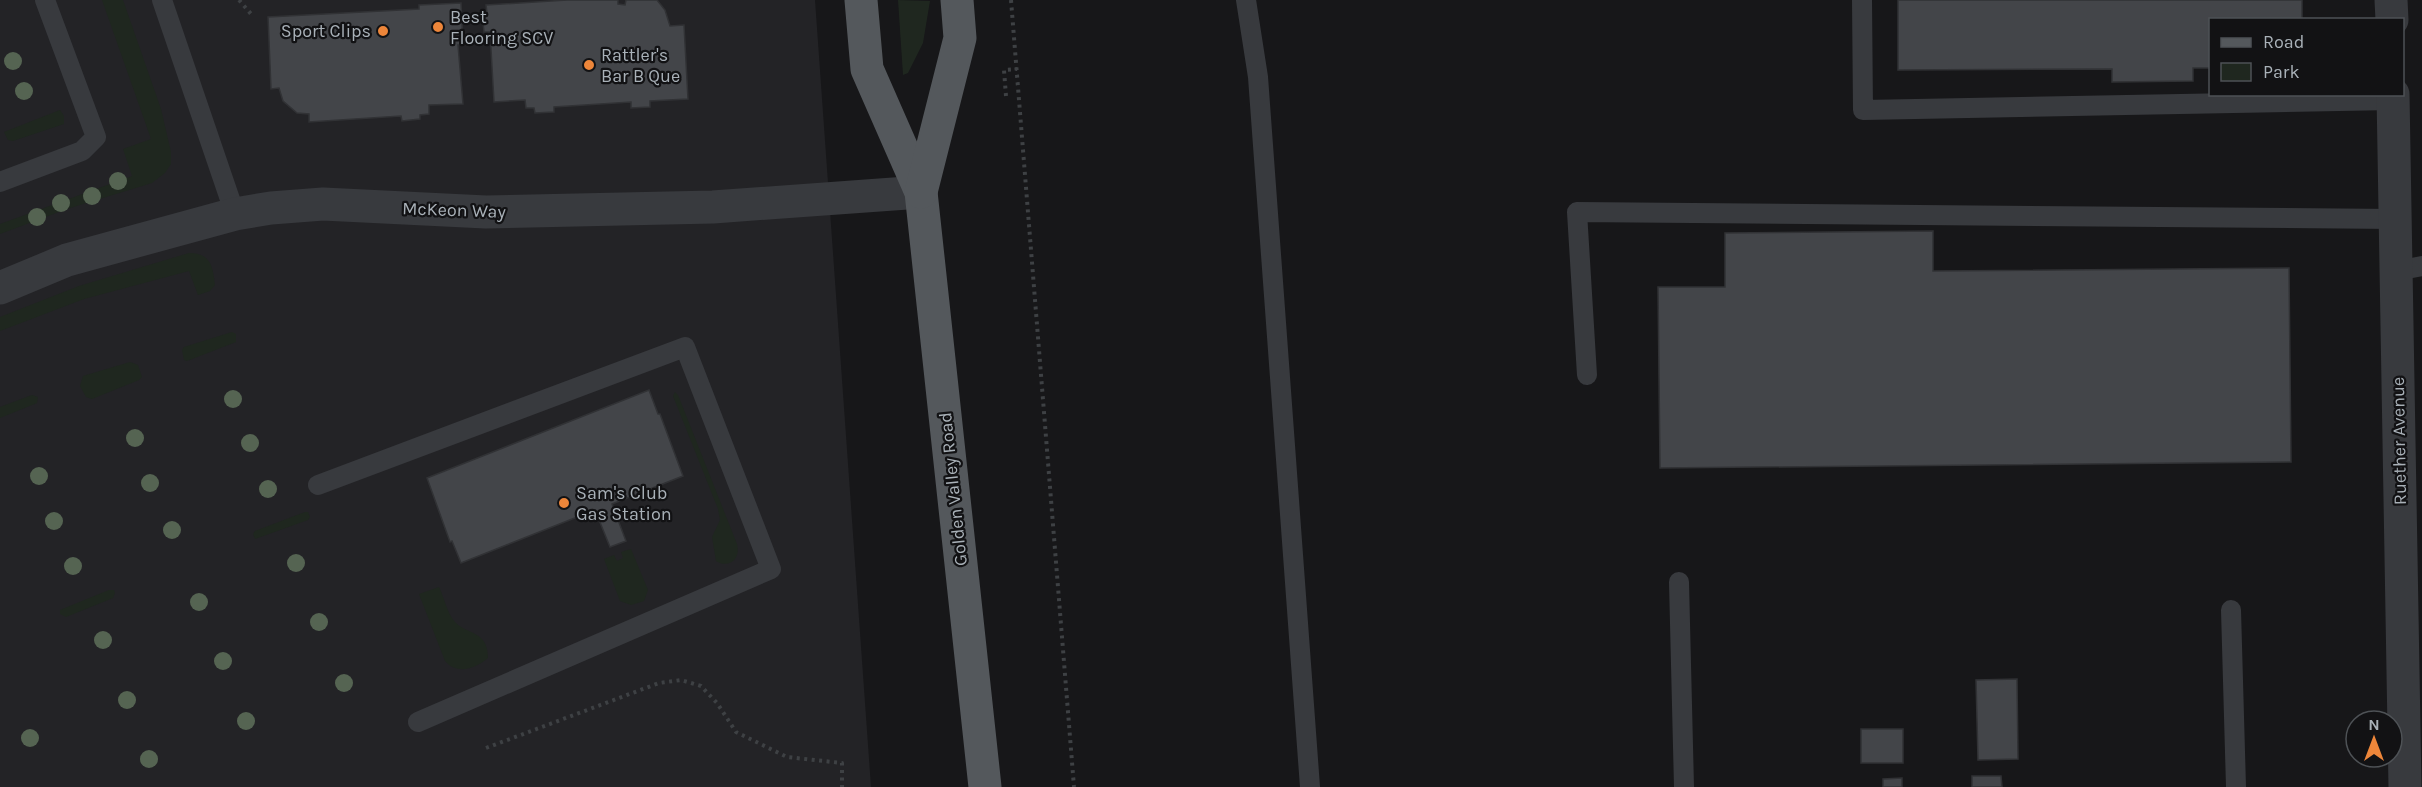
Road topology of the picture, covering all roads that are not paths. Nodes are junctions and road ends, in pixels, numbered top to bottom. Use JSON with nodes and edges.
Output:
{"nodes":[{"id":1,"x":45,"y":0,"type":"edge"},
{"id":2,"x":162,"y":0,"type":"edge"},
{"id":3,"x":861,"y":0,"type":"edge"},
{"id":4,"x":957,"y":0,"type":"edge"},
{"id":5,"x":1246,"y":0,"type":"edge"},
{"id":6,"x":1862,"y":0,"type":"edge"},
{"id":7,"x":2391,"y":0,"type":"edge"},
{"id":8,"x":2391,"y":18,"type":"edge"},
{"id":9,"x":2393,"y":97,"type":"edge"},
{"id":10,"x":0,"y":182,"type":"edge"},
{"id":11,"x":921,"y":192,"type":"junction"},
{"id":12,"x":235,"y":214,"type":"junction"},
{"id":13,"x":2395,"y":219,"type":"junction"},
{"id":14,"x":2409,"y":268,"type":"edge"},
{"id":15,"x":0,"y":288,"type":"edge"},
{"id":16,"x":1587,"y":375,"type":"dead end"},
{"id":17,"x":318,"y":486,"type":"dead end"},
{"id":18,"x":2411,"y":497,"type":"edge"},
{"id":19,"x":1679,"y":582,"type":"dead end"},
{"id":20,"x":2231,"y":610,"type":"dead end"},
{"id":21,"x":418,"y":722,"type":"dead end"},
{"id":22,"x":2413,"y":745,"type":"edge"},
{"id":23,"x":985,"y":787,"type":"edge"},
{"id":24,"x":1310,"y":787,"type":"edge"},
{"id":25,"x":1684,"y":787,"type":"edge"},
{"id":26,"x":2236,"y":787,"type":"edge"},
{"id":27,"x":2405,"y":787,"type":"edge"}],
"edges":[{"from":1,"to":10,"type":"lane"},
{"from":2,"to":12,"type":"lane"},
{"from":3,"to":11,"type":"main road","name":"Golden Valley Road"},
{"from":4,"to":11,"type":"main road","name":"Golden Valley Road"},
{"from":5,"to":24,"type":"lane"},
{"from":6,"to":9,"type":"lane"},
{"from":7,"to":8,"type":"street"},
{"from":9,"to":13,"type":"street","name":"Ruether Avenue"},
{"from":11,"to":12,"type":"street","name":"McKeon Way"},
{"from":11,"to":23,"type":"main road","name":"Golden Valley Road"},
{"from":12,"to":15,"type":"street","name":"McKeon Way"},
{"from":13,"to":14,"type":"street","name":"Ruether Avenue"},
{"from":13,"to":16,"type":"lane"},
{"from":14,"to":18,"type":"street","name":"Ruether Avenue"},
{"from":17,"to":21,"type":"lane"},
{"from":18,"to":22,"type":"street","name":"Ruether Avenue"},
{"from":19,"to":25,"type":"lane"},
{"from":20,"to":26,"type":"lane"},
{"from":22,"to":27,"type":"street","name":"Ruether Avenue"}]}
